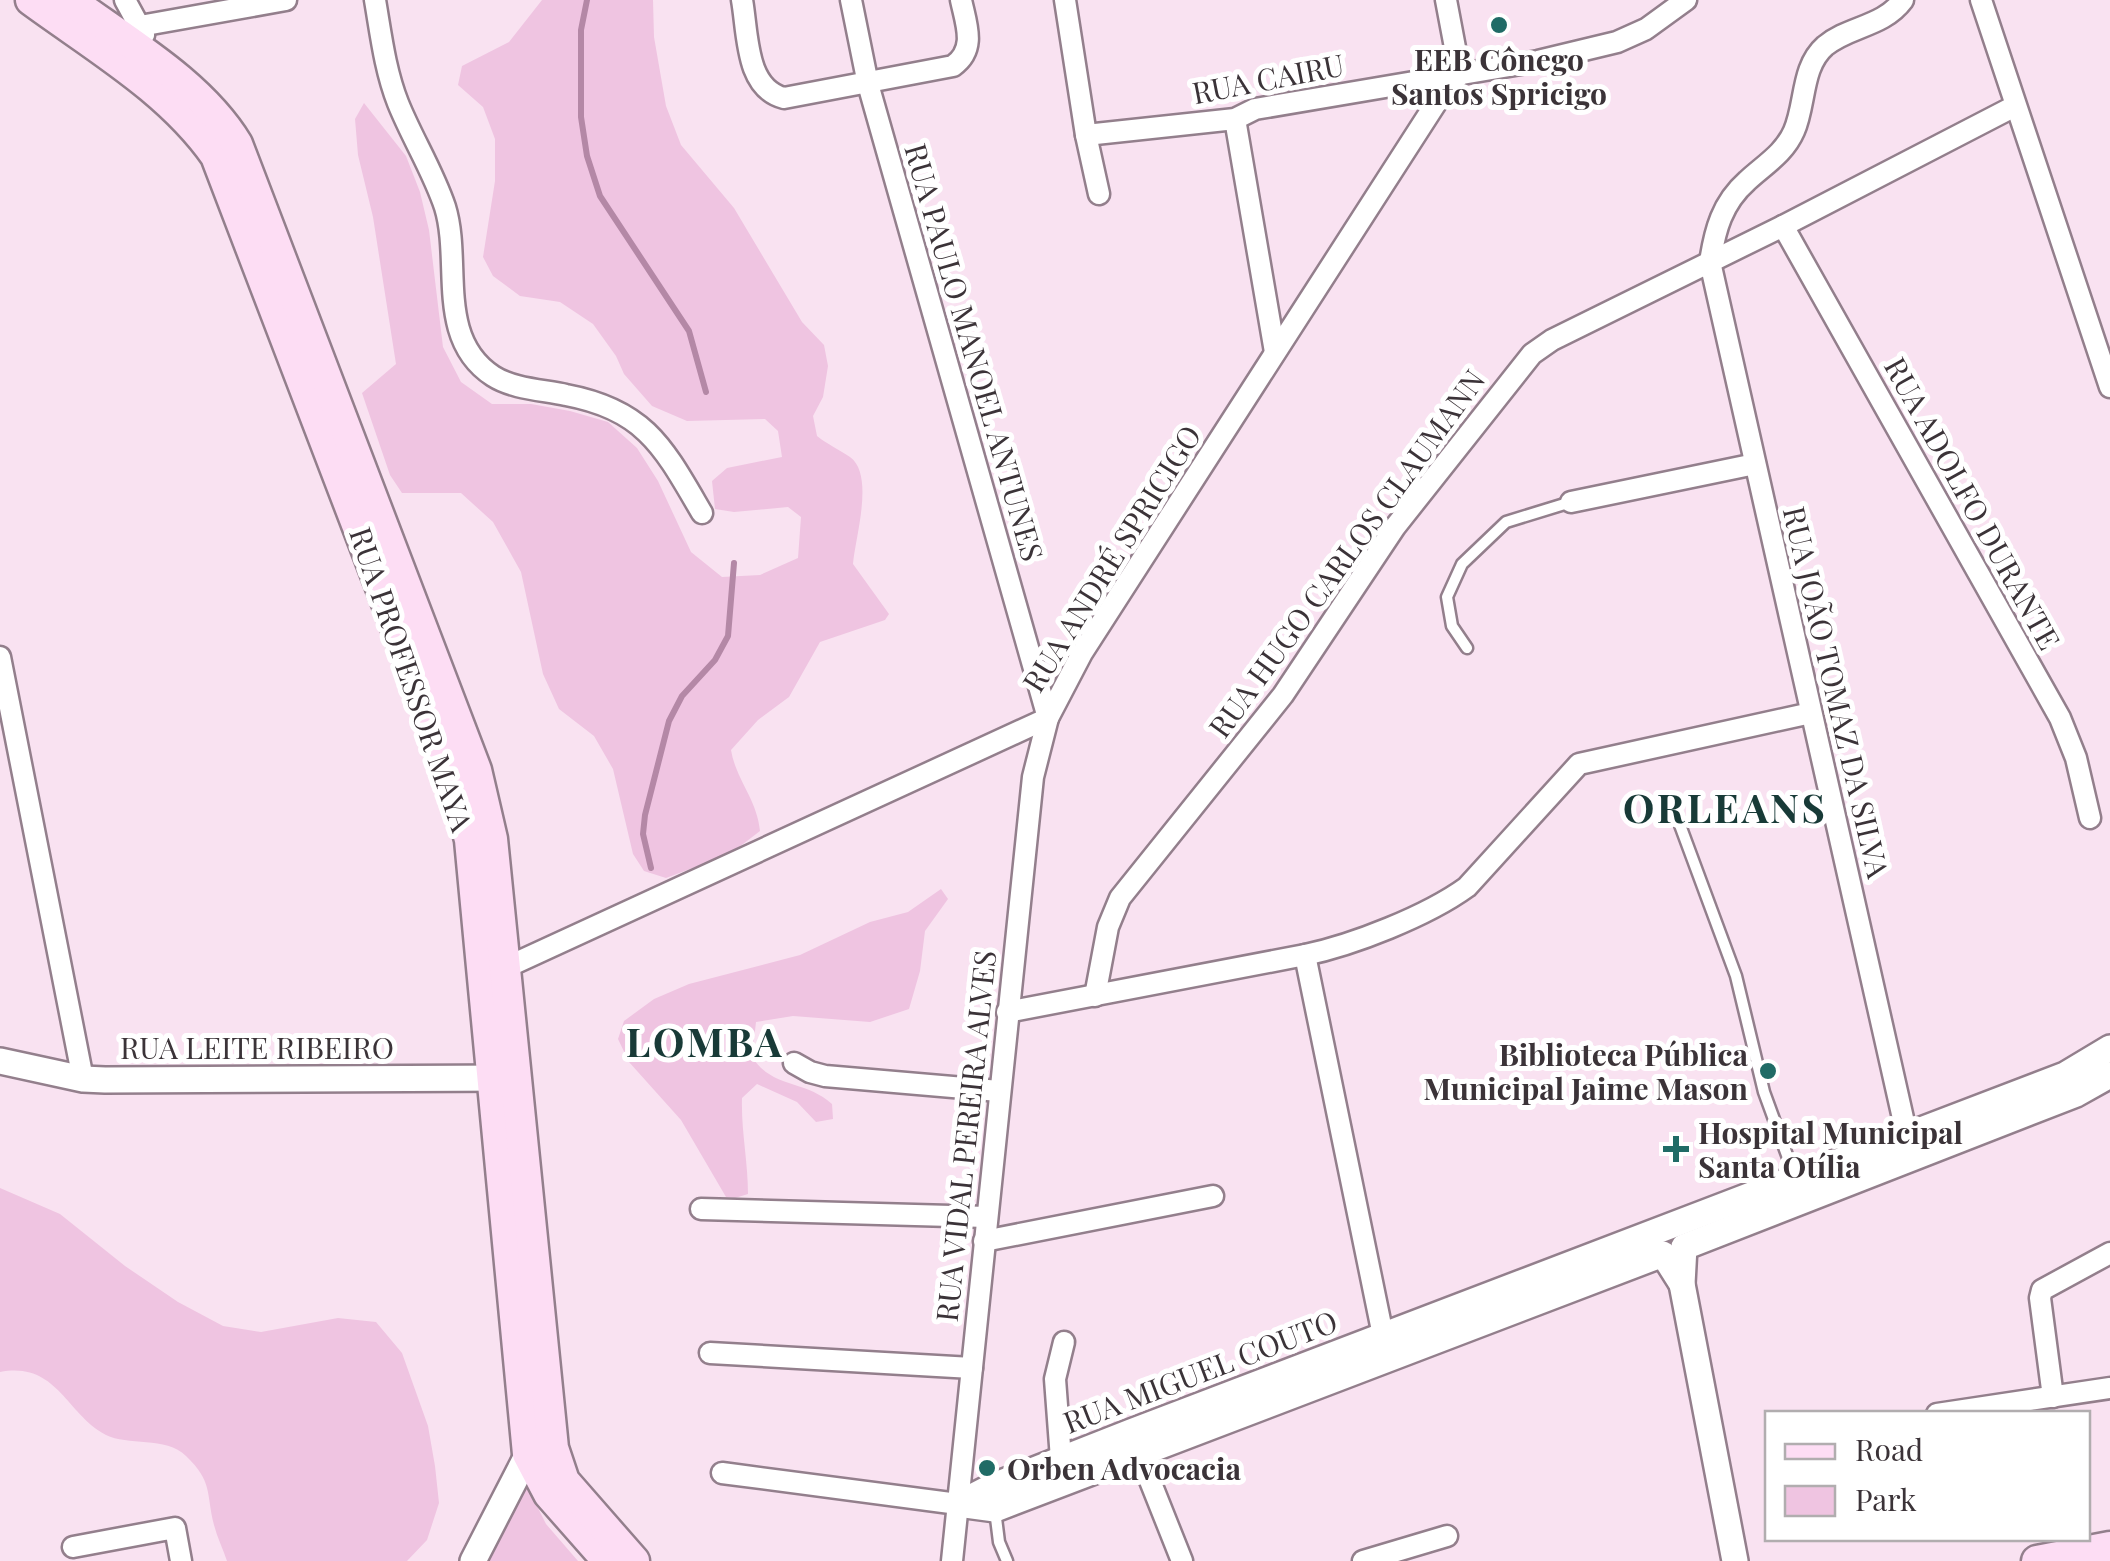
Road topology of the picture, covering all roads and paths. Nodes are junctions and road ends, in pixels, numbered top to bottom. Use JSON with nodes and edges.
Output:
{"nodes":[{"id":1,"x":70,"y":0,"type":"edge"},
{"id":2,"x":125,"y":0,"type":"edge"},
{"id":3,"x":286,"y":0,"type":"edge"},
{"id":4,"x":375,"y":0,"type":"edge"},
{"id":5,"x":742,"y":0,"type":"edge"},
{"id":6,"x":851,"y":0,"type":"edge"},
{"id":7,"x":961,"y":0,"type":"edge"},
{"id":8,"x":1064,"y":0,"type":"edge"},
{"id":9,"x":1446,"y":0,"type":"edge"},
{"id":10,"x":1686,"y":0,"type":"edge"},
{"id":11,"x":1903,"y":0,"type":"edge"},
{"id":12,"x":1980,"y":0,"type":"edge"},
{"id":13,"x":33,"y":1,"type":"edge"},
{"id":14,"x":140,"y":26,"type":"junction"},
{"id":15,"x":151,"y":74,"type":"junction"},
{"id":16,"x":1460,"y":74,"type":"junction"},
{"id":17,"x":868,"y":84,"type":"junction"},
{"id":18,"x":2015,"y":106,"type":"junction"},
{"id":19,"x":1235,"y":118,"type":"junction"},
{"id":20,"x":1086,"y":135,"type":"junction"},
{"id":21,"x":1099,"y":194,"type":"dead end"},
{"id":22,"x":1783,"y":226,"type":"junction"},
{"id":23,"x":1710,"y":262,"type":"junction"},
{"id":24,"x":1275,"y":352,"type":"junction"},
{"id":25,"x":2110,"y":387,"type":"edge"},
{"id":26,"x":1755,"y":464,"type":"junction"},
{"id":27,"x":1572,"y":502,"type":"joint"},
{"id":28,"x":702,"y":513,"type":"dead end"},
{"id":29,"x":1467,"y":648,"type":"dead end"},
{"id":30,"x":0,"y":656,"type":"edge"},
{"id":31,"x":1812,"y":713,"type":"junction"},
{"id":32,"x":1048,"y":718,"type":"junction"},
{"id":33,"x":2090,"y":818,"type":"dead end"},
{"id":34,"x":1680,"y":825,"type":"dead end"},
{"id":35,"x":1304,"y":956,"type":"junction"},
{"id":36,"x":494,"y":972,"type":"junction"},
{"id":37,"x":1095,"y":996,"type":"junction"},
{"id":38,"x":1007,"y":1012,"type":"junction"},
{"id":39,"x":2110,"y":1048,"type":"edge"},
{"id":40,"x":0,"y":1061,"type":"edge"},
{"id":41,"x":794,"y":1062,"type":"dead end"},
{"id":42,"x":2110,"y":1074,"type":"edge"},
{"id":43,"x":504,"y":1078,"type":"junction"},
{"id":44,"x":82,"y":1079,"type":"junction"},
{"id":45,"x":2071,"y":1084,"type":"junction"},
{"id":46,"x":999,"y":1091,"type":"junction"},
{"id":47,"x":1906,"y":1136,"type":"junction"},
{"id":48,"x":1795,"y":1178,"type":"junction"},
{"id":49,"x":1213,"y":1196,"type":"dead end"},
{"id":50,"x":701,"y":1209,"type":"dead end"},
{"id":51,"x":987,"y":1218,"type":"junction"},
{"id":52,"x":984,"y":1240,"type":"junction"},
{"id":53,"x":1671,"y":1243,"type":"junction"},
{"id":54,"x":2110,"y":1253,"type":"edge"},
{"id":55,"x":1064,"y":1342,"type":"dead end"},
{"id":56,"x":1386,"y":1347,"type":"junction"},
{"id":57,"x":710,"y":1352,"type":"dead end"},
{"id":58,"x":972,"y":1368,"type":"junction"},
{"id":59,"x":2110,"y":1388,"type":"edge"},
{"id":60,"x":2053,"y":1396,"type":"junction"},
{"id":61,"x":1956,"y":1411,"type":"edge"},
{"id":62,"x":1135,"y":1443,"type":"junction"},
{"id":63,"x":540,"y":1451,"type":"junction"},
{"id":64,"x":1061,"y":1459,"type":"junction"},
{"id":65,"x":722,"y":1472,"type":"dead end"},
{"id":66,"x":958,"y":1504,"type":"junction"},
{"id":67,"x":995,"y":1509,"type":"junction"},
{"id":68,"x":1447,"y":1536,"type":"dead end"},
{"id":69,"x":74,"y":1547,"type":"dead end"},
{"id":70,"x":2110,"y":1547,"type":"edge"},
{"id":71,"x":2077,"y":1557,"type":"edge"},
{"id":72,"x":181,"y":1561,"type":"edge"},
{"id":73,"x":473,"y":1561,"type":"edge"},
{"id":74,"x":608,"y":1561,"type":"edge"},
{"id":75,"x":634,"y":1561,"type":"edge"},
{"id":76,"x":952,"y":1561,"type":"edge"},
{"id":77,"x":1007,"y":1561,"type":"edge"},
{"id":78,"x":1182,"y":1561,"type":"edge"},
{"id":79,"x":1363,"y":1561,"type":"edge"},
{"id":80,"x":1735,"y":1561,"type":"edge"},
{"id":81,"x":2036,"y":1561,"type":"edge"}],
"edges":[{"from":1,"to":15,"type":"main road","name":"RUA PROFESSOR MAYA"},
{"from":2,"to":14,"type":"street"},
{"from":3,"to":14,"type":"street"},
{"from":4,"to":28,"type":"street"},
{"from":5,"to":17,"type":"street"},
{"from":6,"to":17,"type":"street","name":"RUA PAULO MANOEL ANTUNES"},
{"from":7,"to":17,"type":"street"},
{"from":8,"to":20,"type":"street"},
{"from":9,"to":16,"type":"street"},
{"from":10,"to":16,"type":"street","name":"RUA CAIRU"},
{"from":11,"to":23,"type":"street"},
{"from":12,"to":18,"type":"street"},
{"from":13,"to":15,"type":"main road","name":"RUA PROFESSOR MAYA"},
{"from":14,"to":15,"type":"street"},
{"from":15,"to":36,"type":"main road","name":"RUA PROFESSOR MAYA"},
{"from":16,"to":19,"type":"street","name":"RUA CAIRU"},
{"from":16,"to":24,"type":"street","name":"RUA ANDRÉ SPRICIGO"},
{"from":17,"to":32,"type":"street","name":"RUA PAULO MANOEL ANTUNES"},
{"from":18,"to":22,"type":"street","name":"RUA HUGO CARLOS CLAUMANN"},
{"from":18,"to":25,"type":"street"},
{"from":19,"to":20,"type":"street","name":"RUA CAIRU"},
{"from":19,"to":24,"type":"street"},
{"from":20,"to":21,"type":"street"},
{"from":22,"to":23,"type":"street","name":"RUA HUGO CARLOS CLAUMANN"},
{"from":22,"to":33,"type":"street","name":"RUA ADOLFO DURANTE"},
{"from":23,"to":26,"type":"street","name":"RUA JOÃO TOMAZ DA SILVA"},
{"from":23,"to":37,"type":"street","name":"RUA HUGO CARLOS CLAUMANN"},
{"from":24,"to":32,"type":"street","name":"RUA ANDRÉ SPRICIGO"},
{"from":26,"to":27,"type":"street"},
{"from":26,"to":31,"type":"street","name":"RUA JOÃO TOMAZ DA SILVA"},
{"from":27,"to":29,"type":"lane"},
{"from":30,"to":44,"type":"street"},
{"from":31,"to":35,"type":"street"},
{"from":31,"to":47,"type":"street","name":"RUA JOÃO TOMAZ DA SILVA"},
{"from":32,"to":36,"type":"street","name":"RUA ANDRÉ SPRICIGO"},
{"from":32,"to":38,"type":"street","name":"RUA VIDAL PEREIRA ALVES"},
{"from":34,"to":48,"type":"lane"},
{"from":35,"to":37,"type":"street"},
{"from":35,"to":56,"type":"street"},
{"from":36,"to":43,"type":"main road","name":"RUA PROFESSOR MAYA"},
{"from":37,"to":38,"type":"street"},
{"from":38,"to":46,"type":"street","name":"RUA VIDAL PEREIRA ALVES"},
{"from":39,"to":45,"type":"street","name":"RUA MIGUEL COUTO"},
{"from":40,"to":44,"type":"street","name":"RUA LEITE RIBEIRO"},
{"from":41,"to":46,"type":"street"},
{"from":42,"to":45,"type":"street","name":"RUA MIGUEL COUTO"},
{"from":43,"to":44,"type":"street","name":"RUA LEITE RIBEIRO"},
{"from":43,"to":63,"type":"main road","name":"RUA PROFESSOR MAYA"},
{"from":45,"to":47,"type":"street","name":"RUA MIGUEL COUTO"},
{"from":45,"to":53,"type":"street","name":"RUA MIGUEL COUTO"},
{"from":46,"to":51,"type":"street","name":"RUA VIDAL PEREIRA ALVES"},
{"from":47,"to":48,"type":"street","name":"RUA MIGUEL COUTO"},
{"from":48,"to":53,"type":"street","name":"RUA MIGUEL COUTO"},
{"from":49,"to":52,"type":"street"},
{"from":50,"to":51,"type":"street"},
{"from":51,"to":52,"type":"street","name":"RUA VIDAL PEREIRA ALVES"},
{"from":52,"to":58,"type":"street","name":"RUA VIDAL PEREIRA ALVES"},
{"from":53,"to":56,"type":"street","name":"RUA MIGUEL COUTO"},
{"from":53,"to":80,"type":"street"},
{"from":54,"to":60,"type":"street"},
{"from":55,"to":64,"type":"street"},
{"from":56,"to":62,"type":"street","name":"RUA MIGUEL COUTO"},
{"from":57,"to":58,"type":"street"},
{"from":58,"to":66,"type":"street","name":"RUA VIDAL PEREIRA ALVES"},
{"from":59,"to":60,"type":"street"},
{"from":60,"to":61,"type":"street"},
{"from":62,"to":64,"type":"street","name":"RUA MIGUEL COUTO"},
{"from":62,"to":67,"type":"street","name":"RUA MIGUEL COUTO"},
{"from":62,"to":78,"type":"street"},
{"from":63,"to":73,"type":"street"},
{"from":63,"to":74,"type":"main road","name":"RUA PROFESSOR MAYA"},
{"from":63,"to":75,"type":"main road","name":"RUA PROFESSOR MAYA"},
{"from":64,"to":66,"type":"street","name":"RUA MIGUEL COUTO"},
{"from":65,"to":66,"type":"street"},
{"from":66,"to":67,"type":"street","name":"RUA MIGUEL COUTO"},
{"from":66,"to":76,"type":"street","name":"RUA VIDAL PEREIRA ALVES"},
{"from":67,"to":77,"type":"lane"},
{"from":68,"to":79,"type":"street"},
{"from":69,"to":72,"type":"street"},
{"from":70,"to":71,"type":"main road"},
{"from":71,"to":81,"type":"main road"}]}
